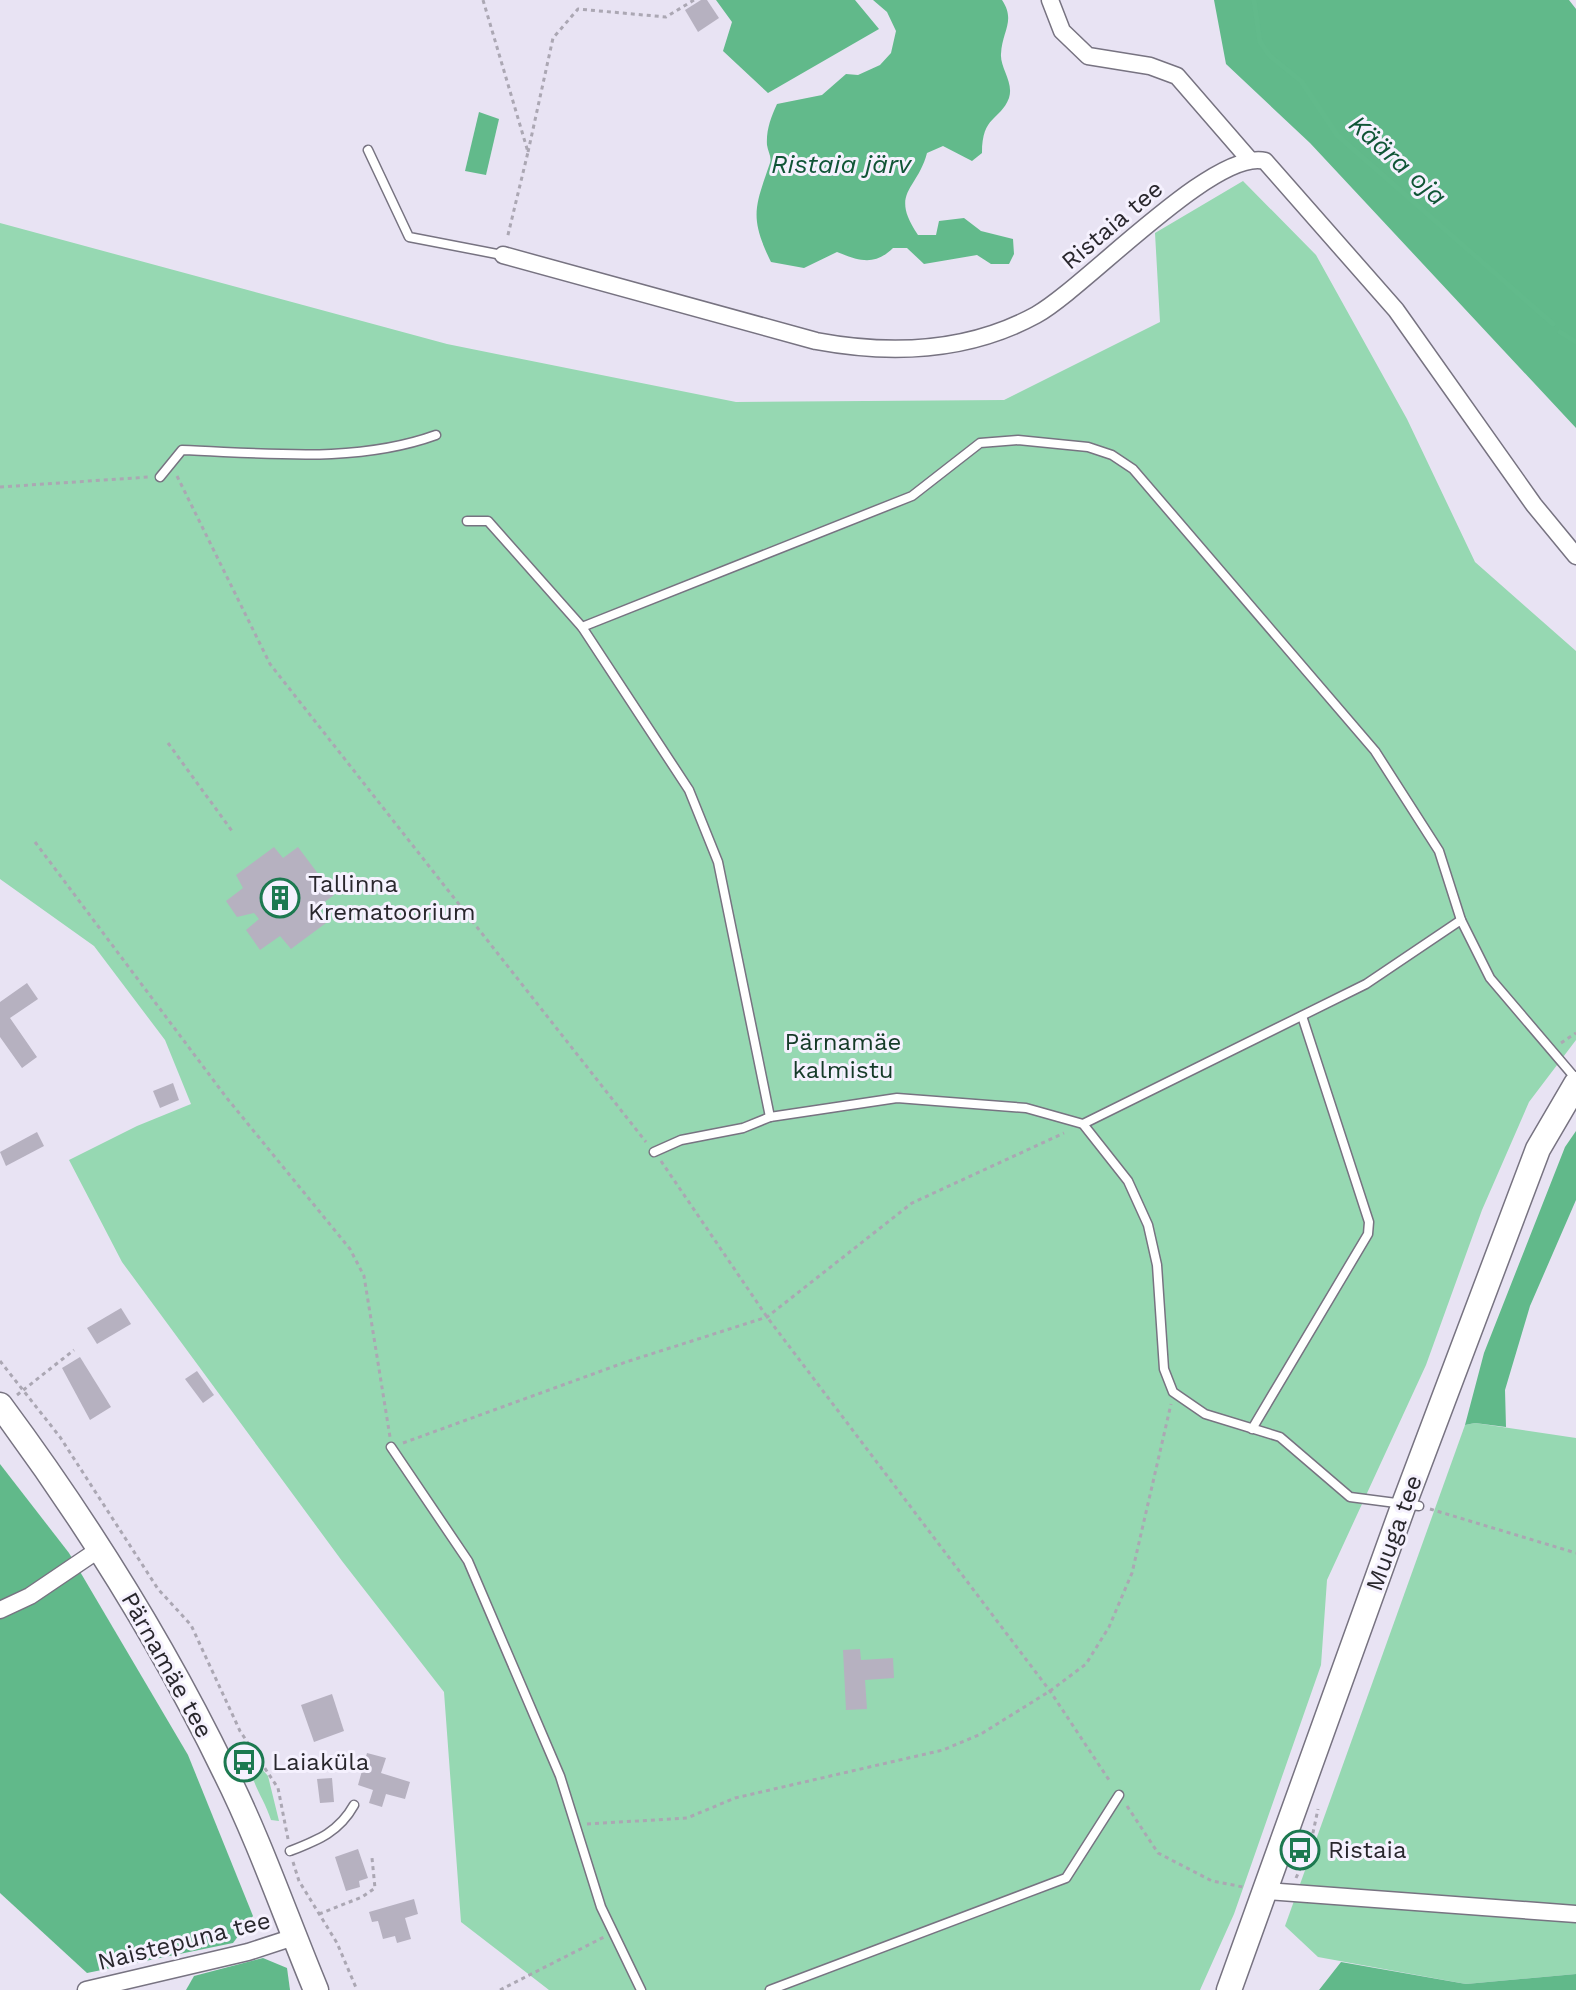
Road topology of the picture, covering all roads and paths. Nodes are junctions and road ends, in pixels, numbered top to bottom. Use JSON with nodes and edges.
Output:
{"nodes":[{"id":1,"x":483,"y":0,"type":"edge"},
{"id":2,"x":694,"y":0,"type":"edge"},
{"id":3,"x":1050,"y":0,"type":"edge"},
{"id":4,"x":368,"y":150,"type":"dead end"},
{"id":5,"x":528,"y":152,"type":"junction"},
{"id":6,"x":1249,"y":159,"type":"junction"},
{"id":7,"x":503,"y":255,"type":"junction"},
{"id":8,"x":436,"y":435,"type":"dead end"},
{"id":9,"x":160,"y":477,"type":"junction"},
{"id":10,"x":0,"y":487,"type":"edge"},
{"id":11,"x":467,"y":521,"type":"dead end"},
{"id":12,"x":1576,"y":556,"type":"edge"},
{"id":13,"x":582,"y":627,"type":"junction"},
{"id":14,"x":168,"y":743,"type":"dead end"},
{"id":15,"x":232,"y":831,"type":"dead end"},
{"id":16,"x":35,"y":842,"type":"dead end"},
{"id":17,"x":1461,"y":920,"type":"junction"},
{"id":18,"x":1302,"y":1016,"type":"junction"},
{"id":19,"x":1576,"y":1033,"type":"edge"},
{"id":20,"x":1551,"y":1050,"type":"junction"},
{"id":21,"x":1576,"y":1082,"type":"edge"},
{"id":22,"x":770,"y":1117,"type":"junction"},
{"id":23,"x":1083,"y":1124,"type":"junction"},
{"id":24,"x":654,"y":1152,"type":"junction"},
{"id":25,"x":767,"y":1317,"type":"junction"},
{"id":26,"x":74,"y":1350,"type":"dead end"},
{"id":27,"x":1173,"y":1392,"type":"junction"},
{"id":28,"x":1,"y":1406,"type":"edge"},
{"id":29,"x":1252,"y":1429,"type":"junction"},
{"id":30,"x":391,"y":1447,"type":"junction"},
{"id":31,"x":1412,"y":1505,"type":"junction"},
{"id":32,"x":101,"y":1548,"type":"junction"},
{"id":33,"x":1576,"y":1553,"type":"edge"},
{"id":34,"x":0,"y":1610,"type":"edge"},
{"id":35,"x":1050,"y":1691,"type":"junction"},
{"id":36,"x":1119,"y":1795,"type":"junction"},
{"id":37,"x":354,"y":1805,"type":"dead end"},
{"id":38,"x":575,"y":1826,"type":"junction"},
{"id":39,"x":287,"y":1833,"type":"dead end"},
{"id":40,"x":275,"y":1834,"type":"dead end"},
{"id":41,"x":290,"y":1851,"type":"dead end"},
{"id":42,"x":372,"y":1858,"type":"dead end"},
{"id":43,"x":1266,"y":1891,"type":"junction"},
{"id":44,"x":319,"y":1914,"type":"dead end"},
{"id":45,"x":1576,"y":1914,"type":"edge"},
{"id":46,"x":614,"y":1932,"type":"junction"},
{"id":47,"x":294,"y":1937,"type":"junction"},
{"id":48,"x":86,"y":1990,"type":"edge"},
{"id":49,"x":316,"y":1990,"type":"edge"},
{"id":50,"x":500,"y":1990,"type":"edge"},
{"id":51,"x":641,"y":1990,"type":"edge"},
{"id":52,"x":770,"y":1990,"type":"edge"},
{"id":53,"x":1229,"y":1990,"type":"edge"}],
"edges":[{"from":1,"to":5,"type":"path"},
{"from":2,"to":5,"type":"path"},
{"from":3,"to":6,"type":"street"},
{"from":4,"to":7,"type":"lane"},
{"from":5,"to":7,"type":"path"},
{"from":6,"to":7,"type":"street","name":"Ristaia tee"},
{"from":6,"to":12,"type":"street"},
{"from":8,"to":9,"type":"lane"},
{"from":9,"to":10,"type":"path"},
{"from":9,"to":24,"type":"path"},
{"from":11,"to":13,"type":"lane"},
{"from":13,"to":17,"type":"lane"},
{"from":13,"to":22,"type":"lane"},
{"from":14,"to":15,"type":"path"},
{"from":16,"to":30,"type":"path"},
{"from":17,"to":18,"type":"lane"},
{"from":17,"to":20,"type":"lane"},
{"from":18,"to":23,"type":"lane"},
{"from":18,"to":29,"type":"lane"},
{"from":19,"to":20,"type":"path"},
{"from":20,"to":21,"type":"lane"},
{"from":21,"to":31,"type":"main road","name":"Muuga tee"},
{"from":22,"to":23,"type":"lane"},
{"from":22,"to":24,"type":"lane"},
{"from":23,"to":25,"type":"path"},
{"from":23,"to":27,"type":"lane"},
{"from":24,"to":25,"type":"path"},
{"from":25,"to":30,"type":"path"},
{"from":25,"to":35,"type":"path"},
{"from":26,"to":28,"type":"path"},
{"from":27,"to":29,"type":"lane"},
{"from":27,"to":35,"type":"path"},
{"from":28,"to":32,"type":"main road","name":"Pärnamäe tee"},
{"from":29,"to":31,"type":"lane"},
{"from":30,"to":38,"type":"lane"},
{"from":31,"to":33,"type":"path"},
{"from":31,"to":43,"type":"main road","name":"Muuga tee"},
{"from":32,"to":34,"type":"street"},
{"from":32,"to":47,"type":"main road","name":"Pärnamäe tee"},
{"from":35,"to":36,"type":"path"},
{"from":35,"to":38,"type":"path"},
{"from":36,"to":43,"type":"path"},
{"from":36,"to":52,"type":"lane"},
{"from":37,"to":41,"type":"lane"},
{"from":38,"to":46,"type":"lane"},
{"from":39,"to":40,"type":"path"},
{"from":42,"to":44,"type":"path"},
{"from":43,"to":45,"type":"street"},
{"from":43,"to":53,"type":"main road","name":"Muuga tee"},
{"from":46,"to":50,"type":"path"},
{"from":46,"to":51,"type":"lane"},
{"from":47,"to":48,"type":"street","name":"Naistepuna tee"},
{"from":47,"to":49,"type":"main road","name":"Pärnamäe tee"}]}
